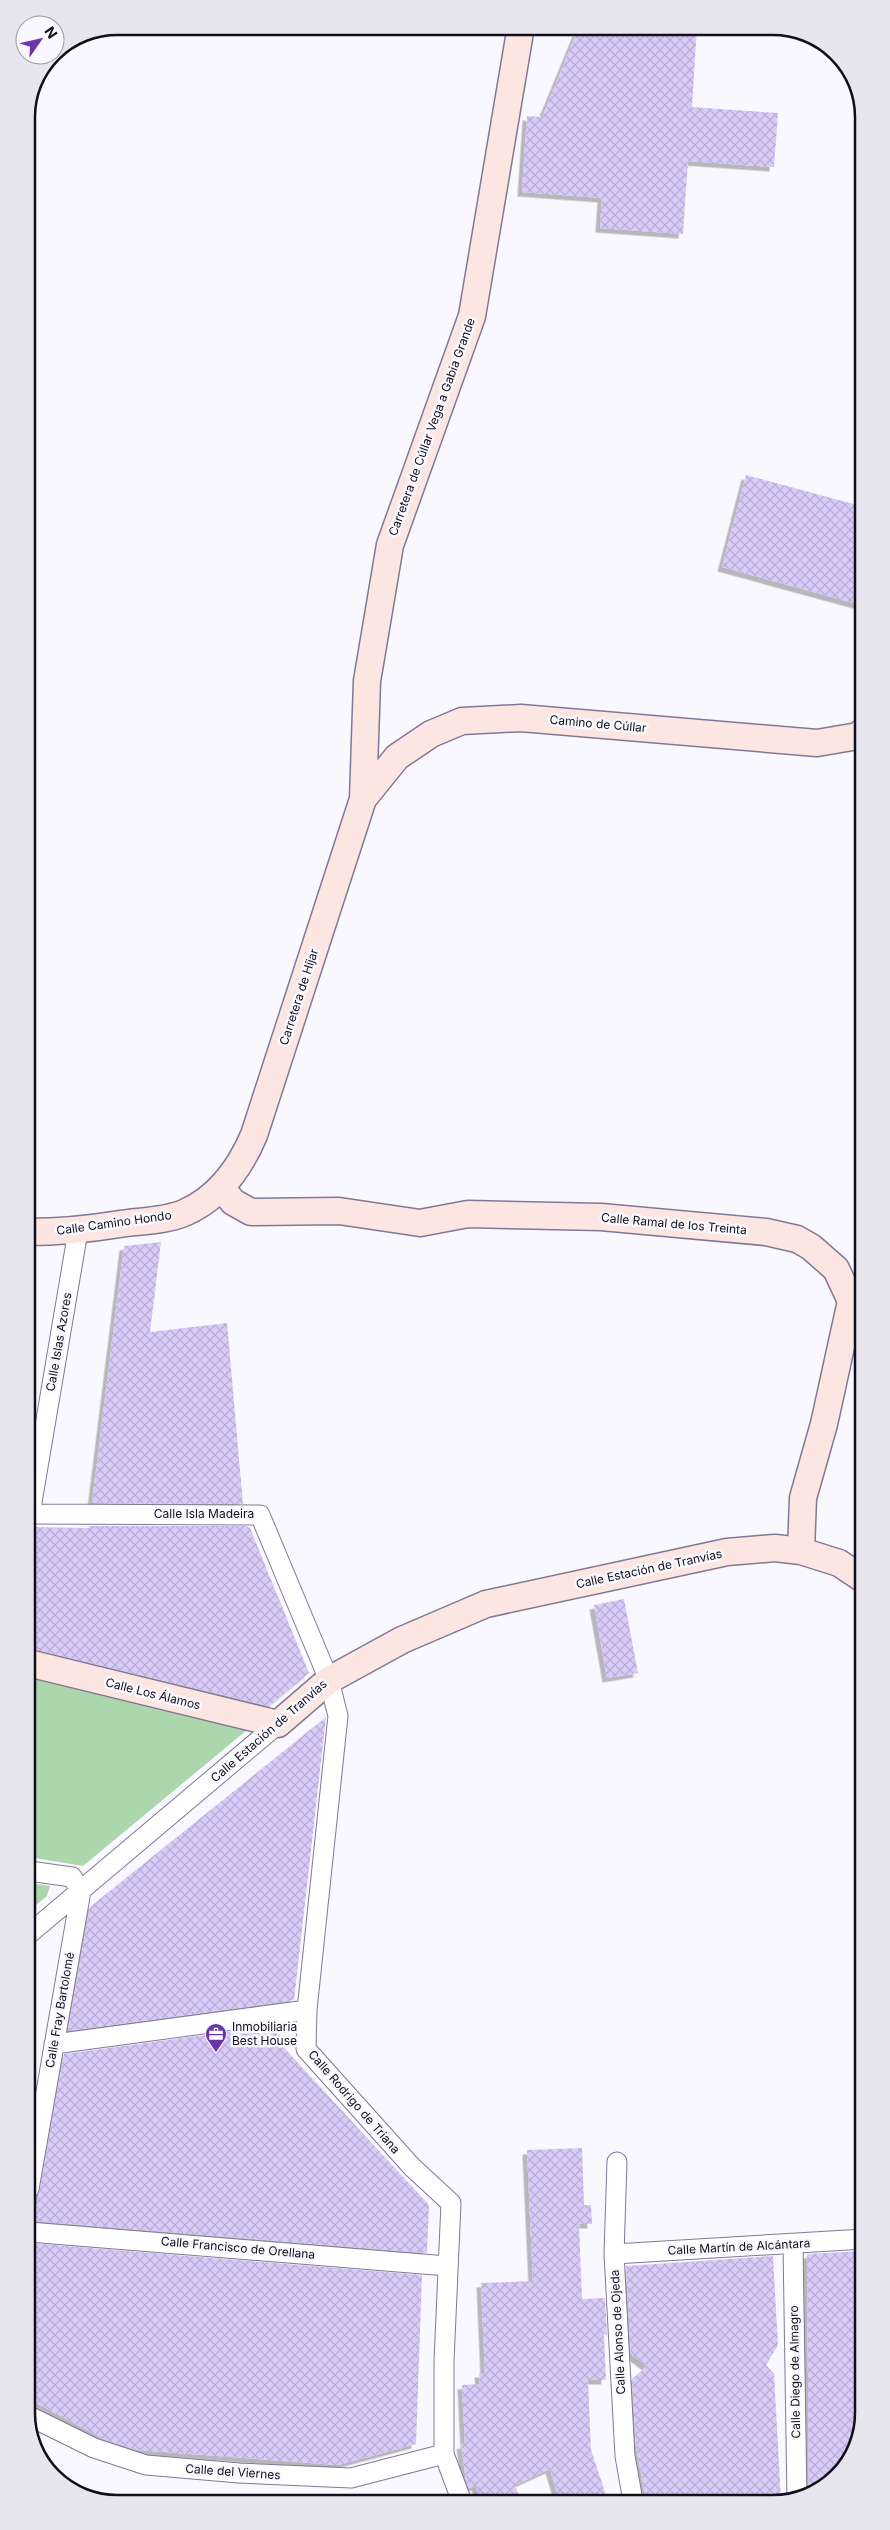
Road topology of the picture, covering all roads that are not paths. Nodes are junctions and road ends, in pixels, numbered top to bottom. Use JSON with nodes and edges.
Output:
{"nodes":[{"id":1,"x":519,"y":35,"type":"edge"},
{"id":2,"x":855,"y":737,"type":"edge"},
{"id":3,"x":363,"y":799,"type":"junction"},
{"id":4,"x":221,"y":1187,"type":"junction"},
{"id":5,"x":78,"y":1231,"type":"junction"},
{"id":6,"x":35,"y":1232,"type":"edge"},
{"id":7,"x":35,"y":1479,"type":"edge"},
{"id":8,"x":35,"y":1514,"type":"edge"},
{"id":9,"x":801,"y":1551,"type":"junction"},
{"id":10,"x":851,"y":1564,"type":"edge"},
{"id":11,"x":35,"y":1665,"type":"edge"},
{"id":12,"x":329,"y":1680,"type":"junction"},
{"id":13,"x":278,"y":1724,"type":"junction"},
{"id":14,"x":35,"y":1872,"type":"edge"},
{"id":15,"x":81,"y":1891,"type":"junction"},
{"id":16,"x":35,"y":1929,"type":"edge"},
{"id":17,"x":307,"y":2010,"type":"junction"},
{"id":18,"x":54,"y":2044,"type":"junction"},
{"id":19,"x":35,"y":2154,"type":"edge"},
{"id":20,"x":617,"y":2162,"type":"dead end"},
{"id":21,"x":35,"y":2232,"type":"edge"},
{"id":22,"x":855,"y":2240,"type":"edge"},
{"id":23,"x":793,"y":2244,"type":"junction"},
{"id":24,"x":614,"y":2254,"type":"junction"},
{"id":25,"x":447,"y":2266,"type":"junction"},
{"id":26,"x":36,"y":2419,"type":"edge"},
{"id":27,"x":444,"y":2454,"type":"junction"},
{"id":28,"x":797,"y":2491,"type":"edge"},
{"id":29,"x":459,"y":2495,"type":"edge"},
{"id":30,"x":632,"y":2495,"type":"edge"}],
"edges":[{"from":1,"to":3,"type":"street","name":"Carretera de Cúllar Vega a Gabia Grande"},
{"from":2,"to":3,"type":"street","name":"Camino de Cúllar"},
{"from":3,"to":4,"type":"street","name":"Carretera de Híjar"},
{"from":4,"to":5,"type":"street","name":"Calle Camino Hondo"},
{"from":4,"to":9,"type":"street","name":"Calle Ramal de los Treinta"},
{"from":5,"to":6,"type":"street","name":"Calle Camino Hondo"},
{"from":5,"to":7,"type":"street","name":"Calle Islas Azores"},
{"from":8,"to":12,"type":"street","name":"Calle Isla Madeira"},
{"from":9,"to":10,"type":"street","name":"Calle Estación de Tranvías"},
{"from":9,"to":12,"type":"street","name":"Calle Estación de Tranvías"},
{"from":11,"to":13,"type":"street","name":"Calle Los Álamos"},
{"from":12,"to":13,"type":"street","name":"Calle Estación de Tranvías"},
{"from":12,"to":17,"type":"street","name":"Calle Rodrigo de Triana"},
{"from":13,"to":15,"type":"street","name":"Calle Estación de Tranvías"},
{"from":14,"to":15,"type":"street"},
{"from":15,"to":16,"type":"street","name":"Calle Estación de Tranvías"},
{"from":15,"to":18,"type":"street","name":"Calle Fray Bartolomé"},
{"from":17,"to":18,"type":"street"},
{"from":17,"to":25,"type":"street","name":"Calle Rodrigo de Triana"},
{"from":18,"to":19,"type":"street","name":"Calle Fray Bartolomé"},
{"from":20,"to":24,"type":"street","name":"Calle Alonso de Ojeda"},
{"from":21,"to":25,"type":"street","name":"Calle Francisco de Orellana"},
{"from":22,"to":23,"type":"street","name":"Calle Martín de Alcántara"},
{"from":23,"to":24,"type":"street","name":"Calle Martín de Alcántara"},
{"from":23,"to":28,"type":"street","name":"Calle Diego de Almagro"},
{"from":24,"to":30,"type":"street","name":"Calle Alonso de Ojeda"},
{"from":25,"to":27,"type":"street","name":"Calle Rodrigo de Triana"},
{"from":26,"to":27,"type":"street","name":"Calle del Viernes"},
{"from":27,"to":29,"type":"street","name":"Calle Rodrigo de Triana"}]}
